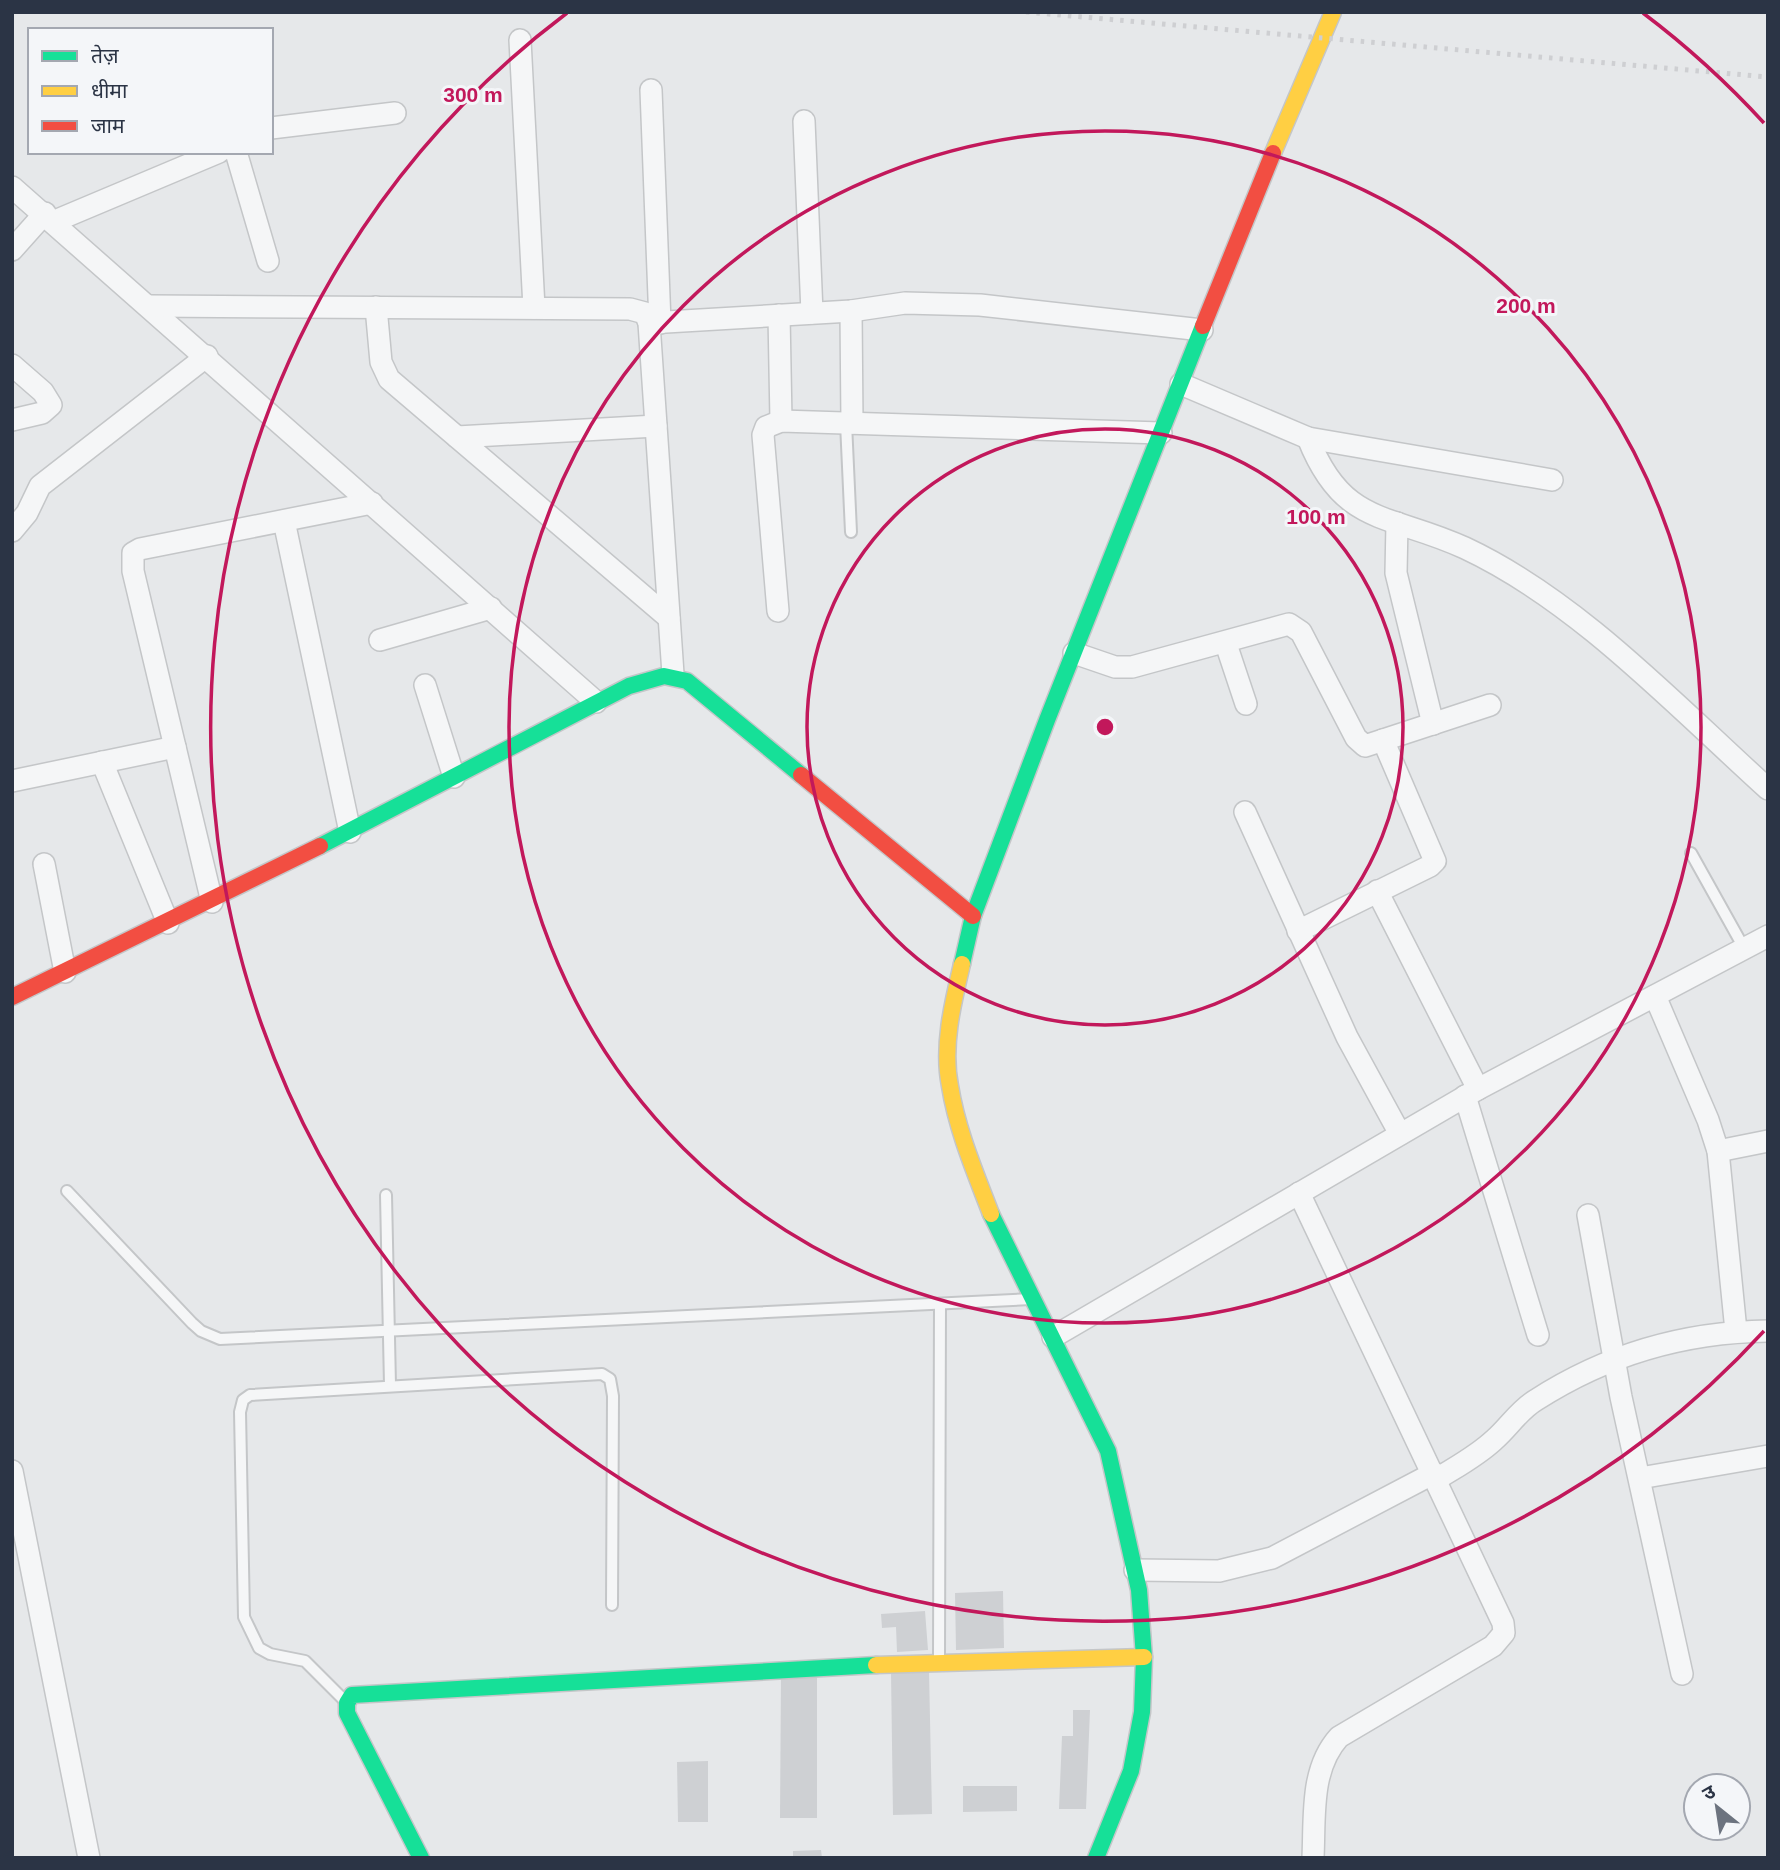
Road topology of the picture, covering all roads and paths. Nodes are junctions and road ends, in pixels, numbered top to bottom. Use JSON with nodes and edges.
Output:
{"nodes":[{"id":1,"x":1333,"y":12,"type":"edge"},
{"id":2,"x":520,"y":40,"type":"dead end"},
{"id":3,"x":651,"y":90,"type":"dead end"},
{"id":4,"x":395,"y":113,"type":"dead end"},
{"id":5,"x":804,"y":121,"type":"dead end"},
{"id":6,"x":273,"y":128,"type":"edge"},
{"id":7,"x":214,"y":154,"type":"edge"},
{"id":8,"x":237,"y":154,"type":"edge"},
{"id":9,"x":12,"y":187,"type":"edge"},
{"id":10,"x":50,"y":217,"type":"junction"},
{"id":11,"x":12,"y":250,"type":"edge"},
{"id":12,"x":268,"y":261,"type":"dead end"},
{"id":13,"x":150,"y":306,"type":"junction"},
{"id":14,"x":376,"y":307,"type":"junction"},
{"id":15,"x":534,"y":308,"type":"junction"},
{"id":16,"x":850,"y":311,"type":"junction"},
{"id":17,"x":812,"y":313,"type":"junction"},
{"id":18,"x":779,"y":315,"type":"junction"},
{"id":19,"x":654,"y":323,"type":"junction"},
{"id":20,"x":1202,"y":330,"type":"junction"},
{"id":21,"x":207,"y":356,"type":"junction"},
{"id":22,"x":12,"y":365,"type":"edge"},
{"id":23,"x":1181,"y":384,"type":"junction"},
{"id":24,"x":12,"y":420,"type":"edge"},
{"id":25,"x":781,"y":421,"type":"junction"},
{"id":26,"x":849,"y":423,"type":"junction"},
{"id":27,"x":656,"y":426,"type":"junction"},
{"id":28,"x":1161,"y":433,"type":"junction"},
{"id":29,"x":457,"y":437,"type":"junction"},
{"id":30,"x":1308,"y":438,"type":"junction"},
{"id":31,"x":1552,"y":480,"type":"dead end"},
{"id":32,"x":372,"y":503,"type":"junction"},
{"id":33,"x":284,"y":521,"type":"junction"},
{"id":34,"x":1397,"y":523,"type":"junction"},
{"id":35,"x":12,"y":531,"type":"edge"},
{"id":36,"x":851,"y":532,"type":"dead end"},
{"id":37,"x":491,"y":608,"type":"junction"},
{"id":38,"x":778,"y":611,"type":"dead end"},
{"id":39,"x":669,"y":618,"type":"junction"},
{"id":40,"x":380,"y":640,"type":"dead end"},
{"id":41,"x":1226,"y":644,"type":"junction"},
{"id":42,"x":1074,"y":653,"type":"junction"},
{"id":43,"x":673,"y":674,"type":"junction"},
{"id":44,"x":425,"y":685,"type":"dead end"},
{"id":45,"x":596,"y":702,"type":"junction"},
{"id":46,"x":1246,"y":704,"type":"dead end"},
{"id":47,"x":1490,"y":705,"type":"dead end"},
{"id":48,"x":1433,"y":724,"type":"junction"},
{"id":49,"x":1384,"y":740,"type":"junction"},
{"id":50,"x":175,"y":747,"type":"junction"},
{"id":51,"x":102,"y":762,"type":"junction"},
{"id":52,"x":454,"y":778,"type":"junction"},
{"id":53,"x":12,"y":781,"type":"edge"},
{"id":54,"x":1768,"y":789,"type":"edge"},
{"id":55,"x":1245,"y":812,"type":"dead end"},
{"id":56,"x":350,"y":832,"type":"junction"},
{"id":57,"x":1691,"y":853,"type":"dead end"},
{"id":58,"x":44,"y":864,"type":"dead end"},
{"id":59,"x":1377,"y":891,"type":"junction"},
{"id":60,"x":212,"y":902,"type":"junction"},
{"id":61,"x":973,"y":915,"type":"junction"},
{"id":62,"x":168,"y":923,"type":"junction"},
{"id":63,"x":1298,"y":931,"type":"junction"},
{"id":64,"x":1768,"y":936,"type":"edge"},
{"id":65,"x":1744,"y":948,"type":"junction"},
{"id":66,"x":65,"y":972,"type":"junction"},
{"id":67,"x":1655,"y":996,"type":"junction"},
{"id":68,"x":12,"y":997,"type":"edge"},
{"id":69,"x":1471,"y":1092,"type":"junction"},
{"id":70,"x":1400,"y":1134,"type":"junction"},
{"id":71,"x":1768,"y":1141,"type":"edge"},
{"id":72,"x":1718,"y":1151,"type":"junction"},
{"id":73,"x":67,"y":1191,"type":"dead end"},
{"id":74,"x":1299,"y":1193,"type":"junction"},
{"id":75,"x":386,"y":1195,"type":"dead end"},
{"id":76,"x":1588,"y":1215,"type":"dead end"},
{"id":77,"x":1034,"y":1299,"type":"junction"},
{"id":78,"x":940,"y":1304,"type":"junction"},
{"id":79,"x":389,"y":1330,"type":"junction"},
{"id":80,"x":1736,"y":1331,"type":"junction"},
{"id":81,"x":1768,"y":1331,"type":"edge"},
{"id":82,"x":1538,"y":1335,"type":"dead end"},
{"id":83,"x":1053,"y":1337,"type":"junction"},
{"id":84,"x":1615,"y":1360,"type":"junction"},
{"id":85,"x":390,"y":1385,"type":"junction"},
{"id":86,"x":1768,"y":1456,"type":"edge"},
{"id":87,"x":12,"y":1471,"type":"edge"},
{"id":88,"x":1436,"y":1476,"type":"junction"},
{"id":89,"x":1640,"y":1478,"type":"junction"},
{"id":90,"x":1135,"y":1570,"type":"junction"},
{"id":91,"x":612,"y":1605,"type":"dead end"},
{"id":92,"x":1144,"y":1657,"type":"junction"},
{"id":93,"x":939,"y":1661,"type":"junction"},
{"id":94,"x":1682,"y":1674,"type":"dead end"},
{"id":95,"x":347,"y":1703,"type":"junction"},
{"id":96,"x":89,"y":1858,"type":"edge"},
{"id":97,"x":421,"y":1858,"type":"edge"},
{"id":98,"x":1096,"y":1858,"type":"edge"},
{"id":99,"x":1313,"y":1858,"type":"edge"}],
"edges":[{"from":1,"to":20,"type":"street"},
{"from":2,"to":15,"type":"street"},
{"from":3,"to":19,"type":"street"},
{"from":4,"to":6,"type":"street"},
{"from":5,"to":17,"type":"street"},
{"from":7,"to":10,"type":"street"},
{"from":8,"to":12,"type":"street"},
{"from":9,"to":10,"type":"street"},
{"from":10,"to":11,"type":"street"},
{"from":10,"to":13,"type":"street"},
{"from":13,"to":14,"type":"street"},
{"from":13,"to":21,"type":"street"},
{"from":14,"to":15,"type":"street"},
{"from":14,"to":29,"type":"street"},
{"from":15,"to":19,"type":"street"},
{"from":16,"to":17,"type":"street"},
{"from":16,"to":20,"type":"street"},
{"from":16,"to":26,"type":"street"},
{"from":17,"to":18,"type":"street"},
{"from":18,"to":19,"type":"street"},
{"from":18,"to":25,"type":"street"},
{"from":19,"to":27,"type":"street"},
{"from":20,"to":23,"type":"street"},
{"from":21,"to":32,"type":"street"},
{"from":21,"to":35,"type":"street"},
{"from":22,"to":24,"type":"street"},
{"from":23,"to":28,"type":"street"},
{"from":23,"to":30,"type":"street"},
{"from":25,"to":26,"type":"street"},
{"from":25,"to":38,"type":"street"},
{"from":26,"to":28,"type":"street"},
{"from":26,"to":36,"type":"lane"},
{"from":27,"to":29,"type":"street"},
{"from":27,"to":39,"type":"street"},
{"from":28,"to":42,"type":"street"},
{"from":29,"to":39,"type":"street"},
{"from":30,"to":31,"type":"street"},
{"from":30,"to":34,"type":"street"},
{"from":32,"to":33,"type":"street"},
{"from":32,"to":37,"type":"street"},
{"from":33,"to":50,"type":"street"},
{"from":33,"to":56,"type":"street"},
{"from":34,"to":48,"type":"street"},
{"from":34,"to":54,"type":"street"},
{"from":37,"to":40,"type":"street"},
{"from":37,"to":45,"type":"street"},
{"from":39,"to":43,"type":"street"},
{"from":41,"to":42,"type":"street"},
{"from":41,"to":46,"type":"street"},
{"from":41,"to":49,"type":"street"},
{"from":42,"to":61,"type":"street"},
{"from":43,"to":45,"type":"street"},
{"from":43,"to":61,"type":"street"},
{"from":44,"to":52,"type":"street"},
{"from":45,"to":52,"type":"street"},
{"from":47,"to":48,"type":"street"},
{"from":48,"to":49,"type":"street"},
{"from":49,"to":59,"type":"street"},
{"from":50,"to":51,"type":"street"},
{"from":50,"to":60,"type":"street"},
{"from":51,"to":53,"type":"street"},
{"from":51,"to":62,"type":"street"},
{"from":52,"to":56,"type":"street"},
{"from":55,"to":63,"type":"street"},
{"from":56,"to":60,"type":"street"},
{"from":57,"to":65,"type":"lane"},
{"from":58,"to":66,"type":"street"},
{"from":59,"to":63,"type":"street"},
{"from":59,"to":69,"type":"street"},
{"from":60,"to":62,"type":"street"},
{"from":61,"to":77,"type":"street"},
{"from":62,"to":66,"type":"street"},
{"from":63,"to":70,"type":"street"},
{"from":64,"to":65,"type":"street"},
{"from":65,"to":67,"type":"street"},
{"from":66,"to":68,"type":"street"},
{"from":67,"to":69,"type":"street"},
{"from":67,"to":72,"type":"street"},
{"from":69,"to":70,"type":"street"},
{"from":69,"to":82,"type":"street"},
{"from":70,"to":74,"type":"street"},
{"from":71,"to":72,"type":"street"},
{"from":72,"to":80,"type":"street"},
{"from":73,"to":79,"type":"lane"},
{"from":74,"to":83,"type":"street"},
{"from":74,"to":88,"type":"street"},
{"from":75,"to":79,"type":"lane"},
{"from":76,"to":84,"type":"street"},
{"from":77,"to":78,"type":"lane"},
{"from":77,"to":83,"type":"street"},
{"from":78,"to":79,"type":"lane"},
{"from":78,"to":93,"type":"lane"},
{"from":79,"to":85,"type":"lane"},
{"from":80,"to":81,"type":"street"},
{"from":80,"to":84,"type":"street"},
{"from":83,"to":90,"type":"street"},
{"from":84,"to":88,"type":"street"},
{"from":84,"to":89,"type":"street"},
{"from":85,"to":91,"type":"lane"},
{"from":85,"to":95,"type":"lane"},
{"from":86,"to":89,"type":"street"},
{"from":87,"to":96,"type":"street"},
{"from":88,"to":90,"type":"street"},
{"from":88,"to":99,"type":"street"},
{"from":89,"to":94,"type":"street"},
{"from":90,"to":92,"type":"street"},
{"from":92,"to":93,"type":"street"},
{"from":92,"to":98,"type":"street"},
{"from":93,"to":95,"type":"street"},
{"from":95,"to":97,"type":"street"}]}
